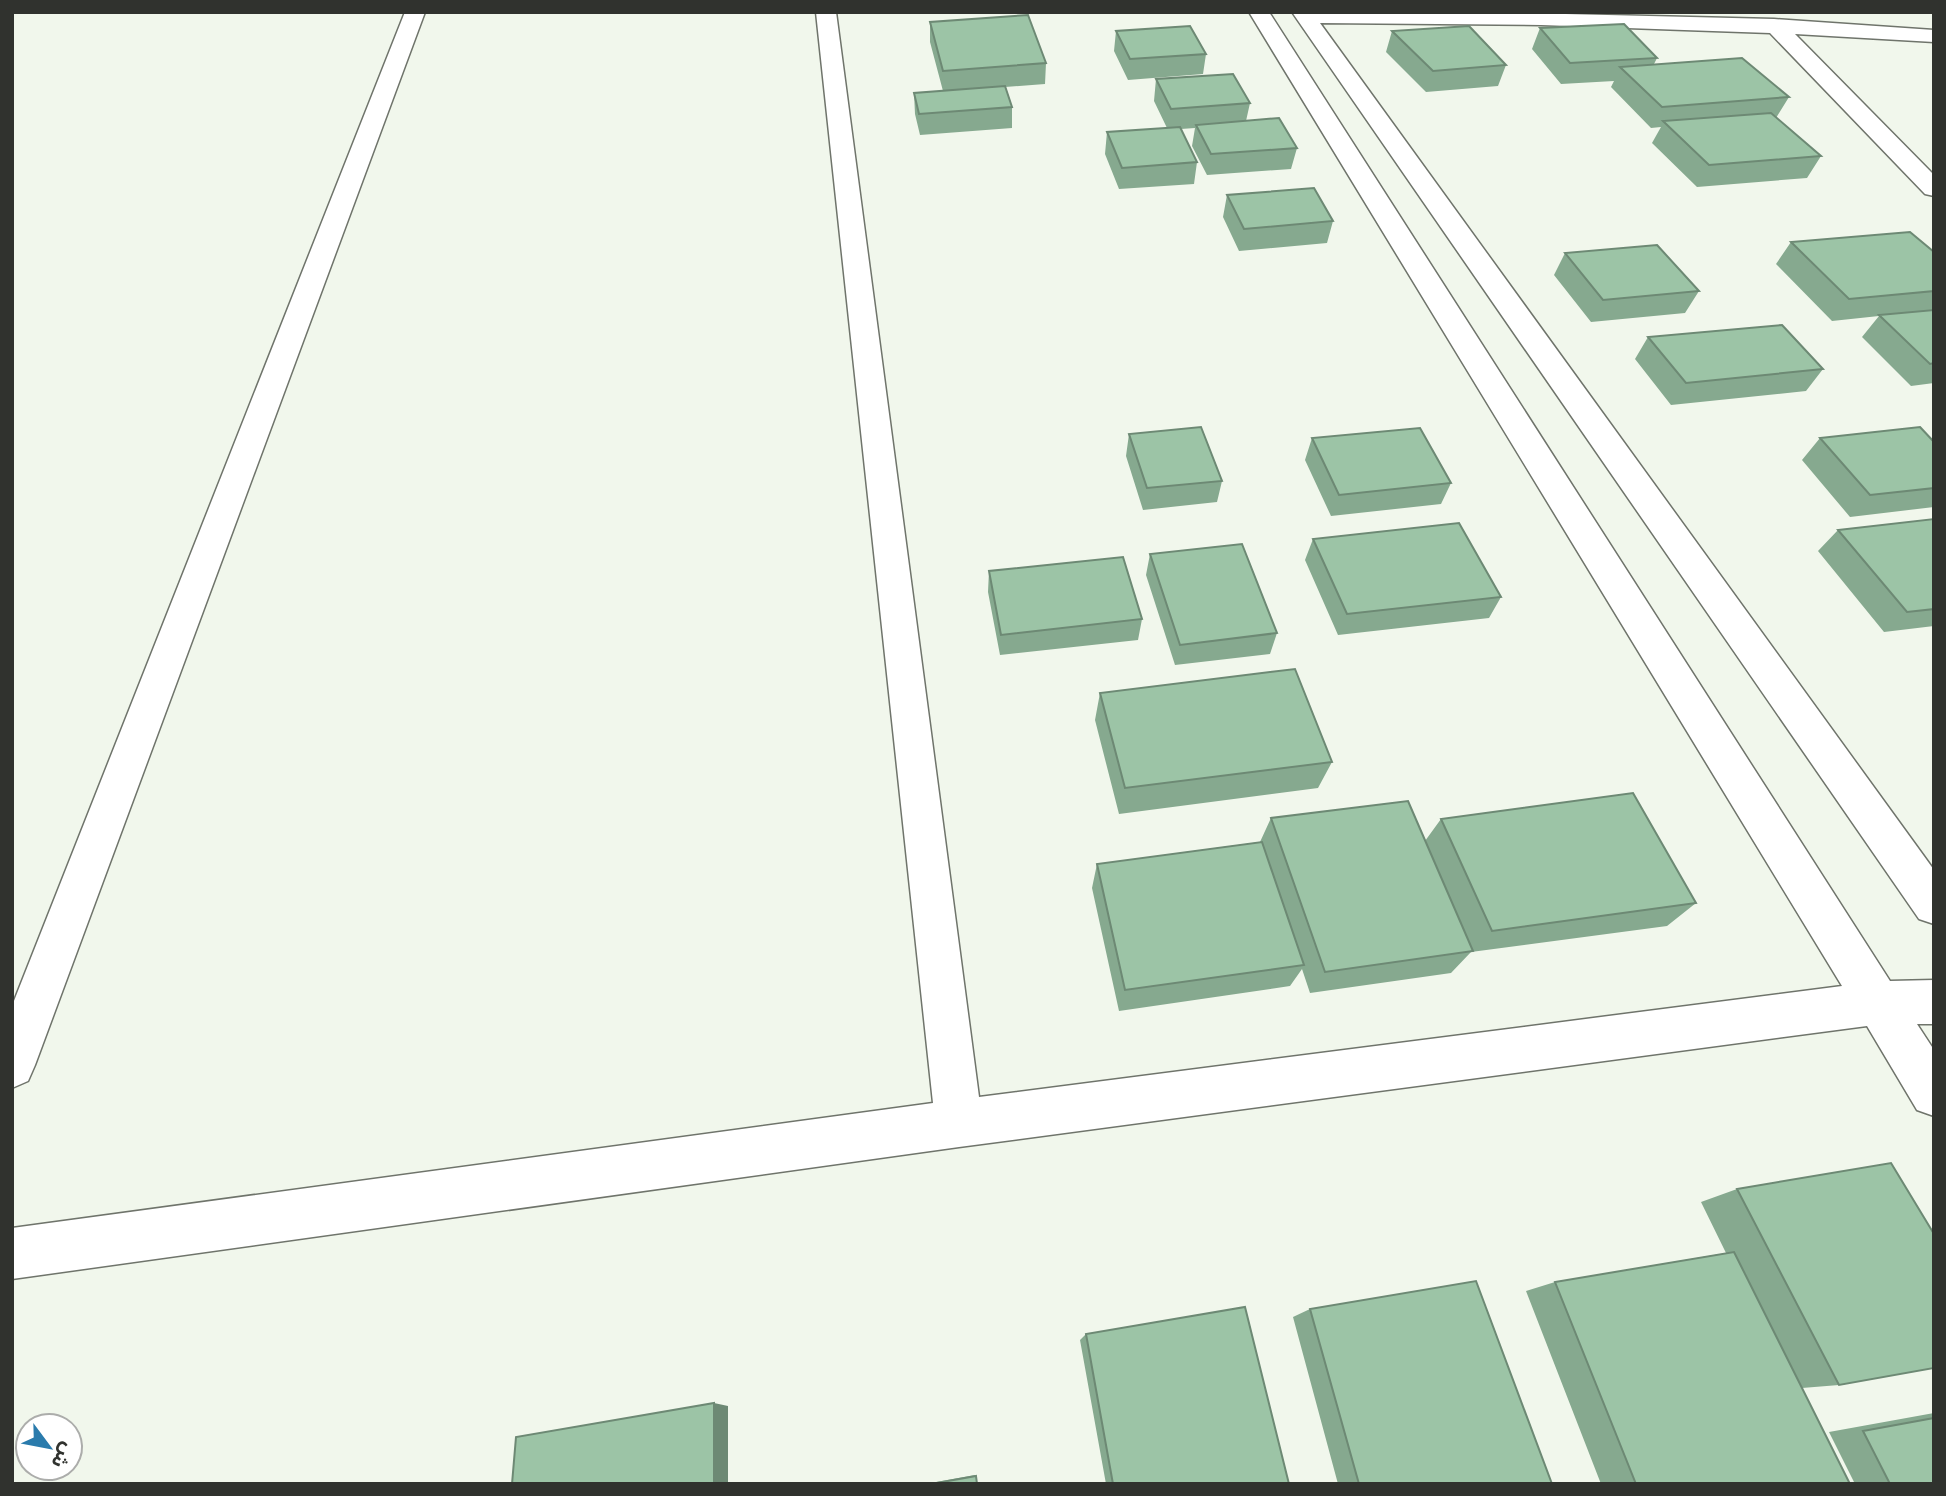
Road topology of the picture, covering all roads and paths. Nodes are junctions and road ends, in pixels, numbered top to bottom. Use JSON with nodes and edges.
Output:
{"nodes":[{"id":1,"x":415,"y":12,"type":"edge"},
{"id":2,"x":826,"y":12,"type":"edge"},
{"id":3,"x":1259,"y":12,"type":"edge"},
{"id":4,"x":1304,"y":15,"type":"edge"},
{"id":5,"x":1774,"y":25,"type":"junction"},
{"id":6,"x":1934,"y":36,"type":"edge"},
{"id":7,"x":1934,"y":189,"type":"edge"},
{"id":8,"x":1934,"y":905,"type":"edge"},
{"id":9,"x":1934,"y":1002,"type":"edge"},
{"id":10,"x":1878,"y":1003,"type":"junction"},
{"id":11,"x":12,"y":1065,"type":"edge"},
{"id":12,"x":1934,"y":1093,"type":"edge"},
{"id":13,"x":959,"y":1123,"type":"junction"},
{"id":14,"x":12,"y":1254,"type":"edge"}],
"edges":[{"from":1,"to":11,"type":"street"},
{"from":2,"to":13,"type":"street"},
{"from":3,"to":10,"type":"street"},
{"from":4,"to":5,"type":"street"},
{"from":4,"to":8,"type":"street"},
{"from":5,"to":6,"type":"street"},
{"from":5,"to":7,"type":"street"},
{"from":9,"to":10,"type":"street"},
{"from":10,"to":12,"type":"street"},
{"from":10,"to":13,"type":"street"},
{"from":13,"to":14,"type":"street"}]}
